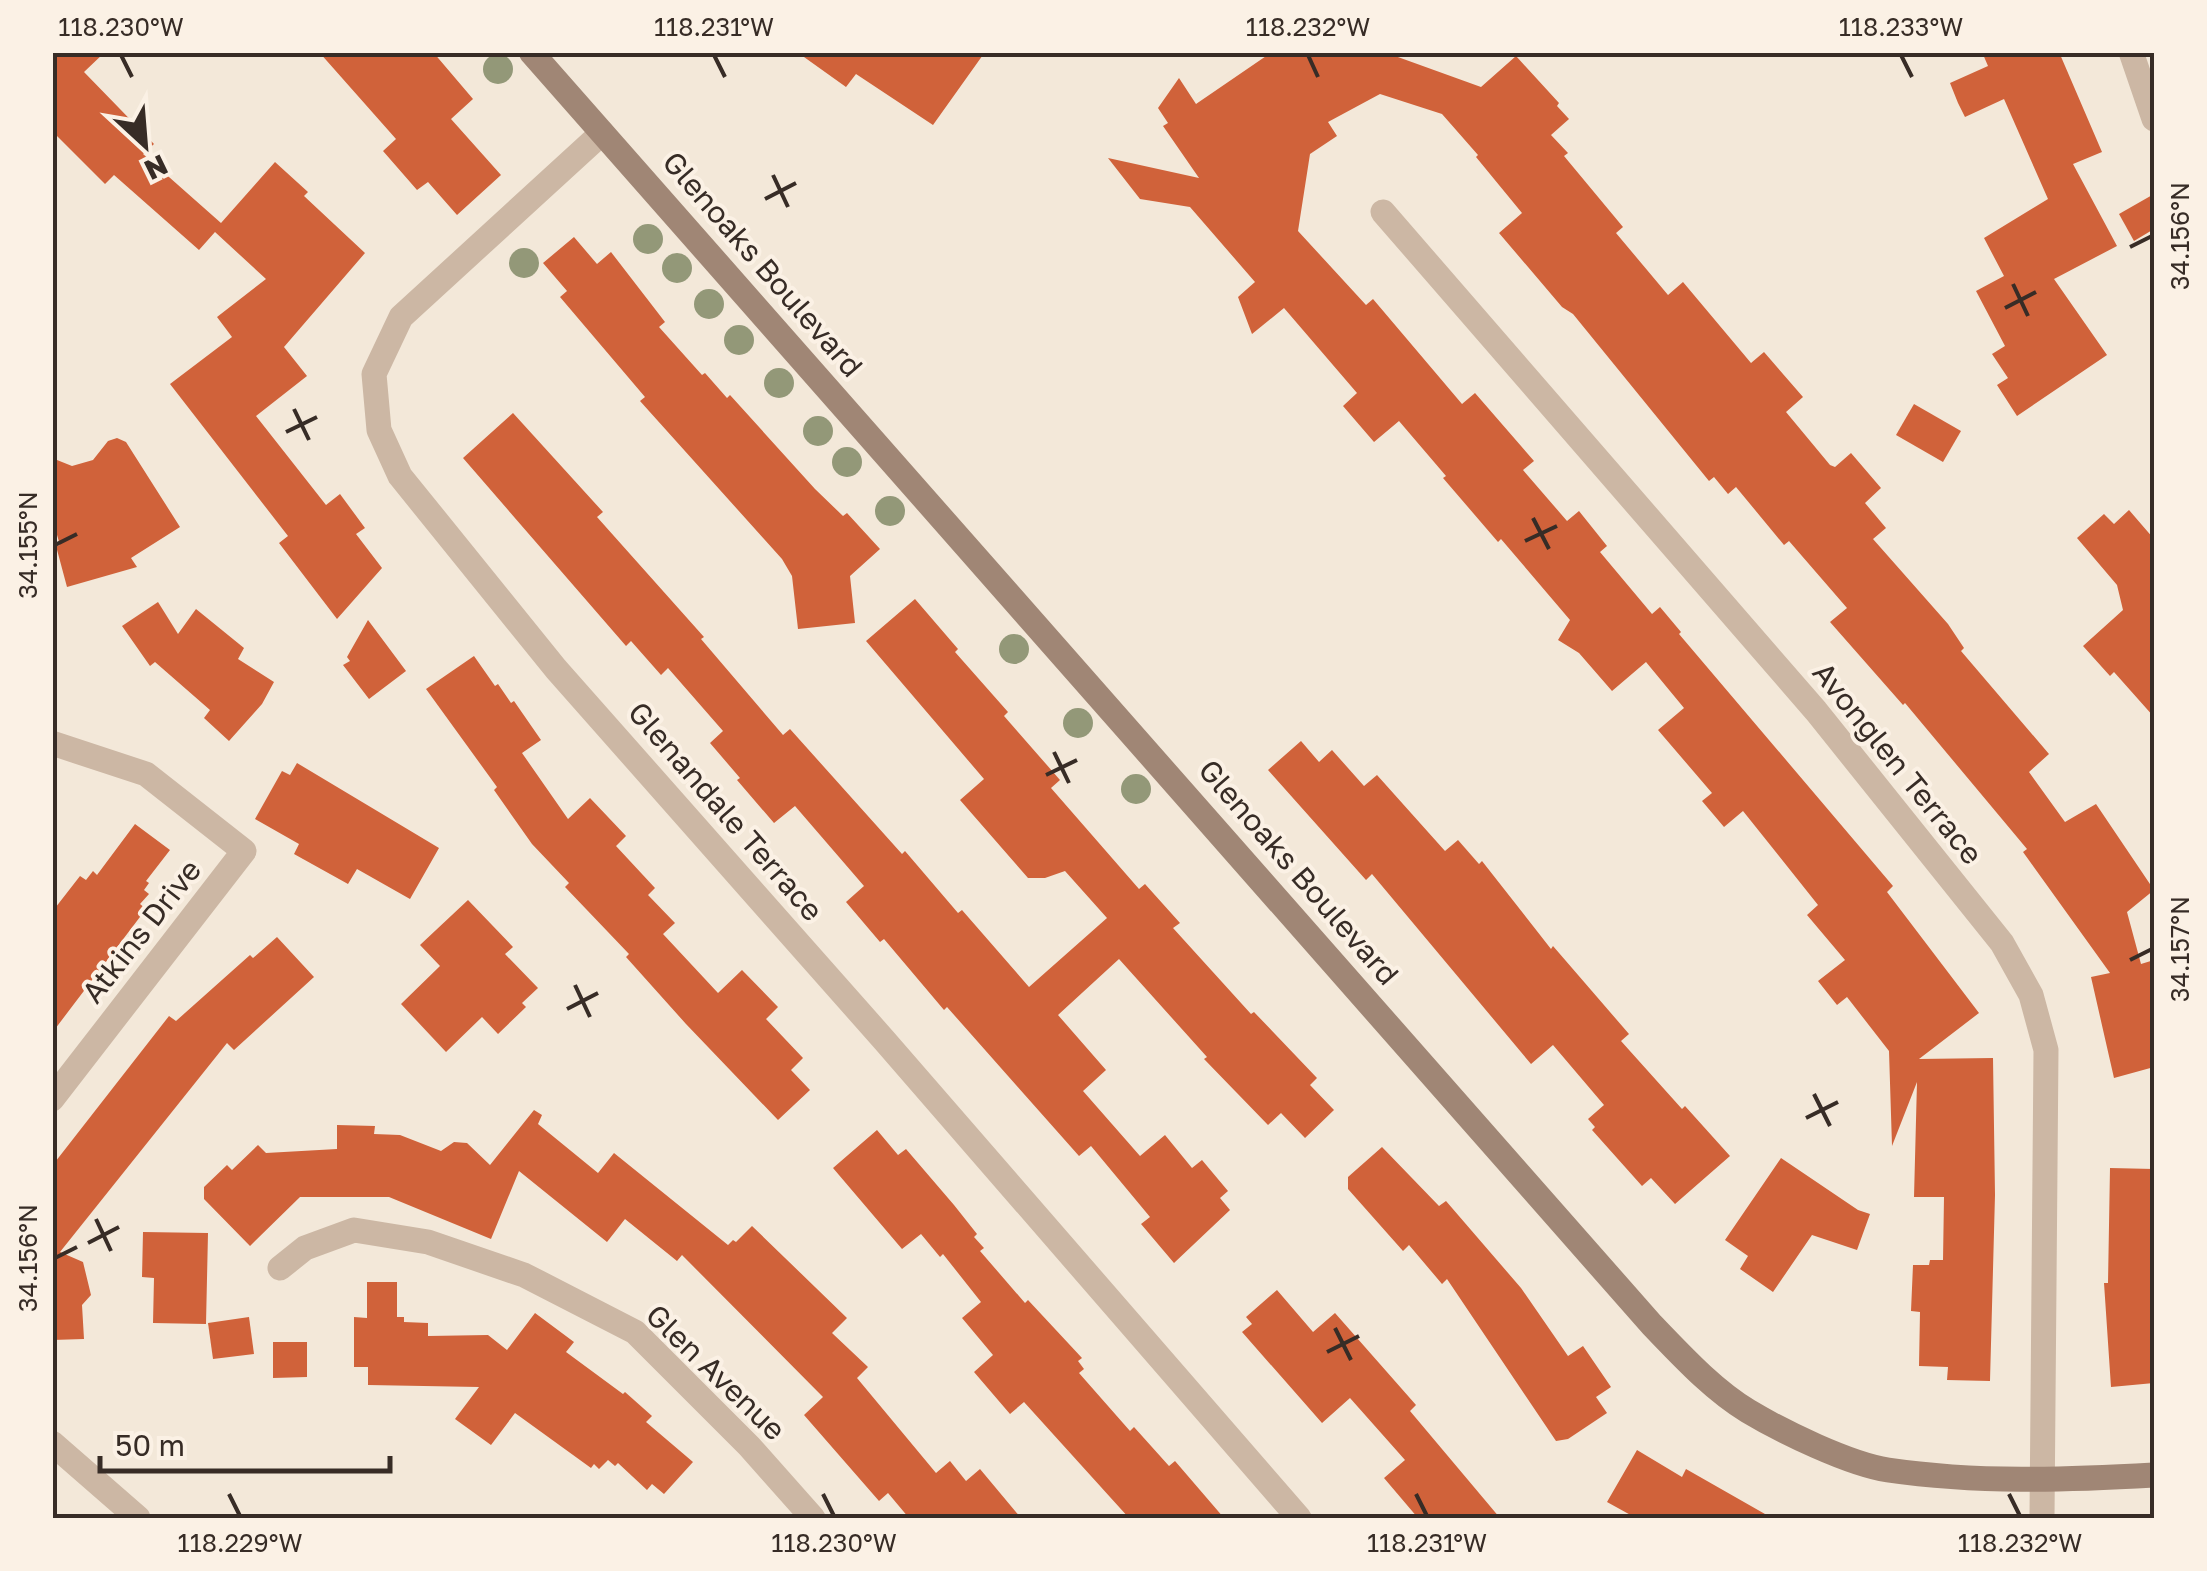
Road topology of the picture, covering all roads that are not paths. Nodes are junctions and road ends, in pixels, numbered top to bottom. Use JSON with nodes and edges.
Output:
{"nodes":[{"id":1,"x":531,"y":52,"type":"edge"},
{"id":2,"x":2131,"y":52,"type":"edge"},
{"id":3,"x":2154,"y":119,"type":"edge"},
{"id":4,"x":602,"y":133,"type":"junction"},
{"id":5,"x":1383,"y":212,"type":"dead end"},
{"id":6,"x":52,"y":743,"type":"edge"},
{"id":7,"x":52,"y":1098,"type":"edge"},
{"id":8,"x":280,"y":1268,"type":"dead end"},
{"id":9,"x":52,"y":1443,"type":"edge"},
{"id":10,"x":2154,"y":1475,"type":"edge"},
{"id":11,"x":2044,"y":1482,"type":"junction"},
{"id":12,"x":138,"y":1518,"type":"edge"},
{"id":13,"x":812,"y":1518,"type":"edge"},
{"id":14,"x":1299,"y":1518,"type":"edge"},
{"id":15,"x":2042,"y":1518,"type":"edge"}],
"edges":[{"from":1,"to":4,"type":"street","name":"Glenoaks Boulevard"},
{"from":2,"to":3,"type":"street"},
{"from":4,"to":11,"type":"street","name":"Glenoaks Boulevard"},
{"from":4,"to":14,"type":"street","name":"Glenandale Terrace"},
{"from":5,"to":11,"type":"street","name":"Avonglen Terrace"},
{"from":6,"to":7,"type":"street","name":"Atkins Drive"},
{"from":8,"to":13,"type":"street","name":"Glen Avenue"},
{"from":9,"to":12,"type":"street"},
{"from":10,"to":11,"type":"street","name":"Glenoaks Boulevard"},
{"from":11,"to":15,"type":"street"}]}
